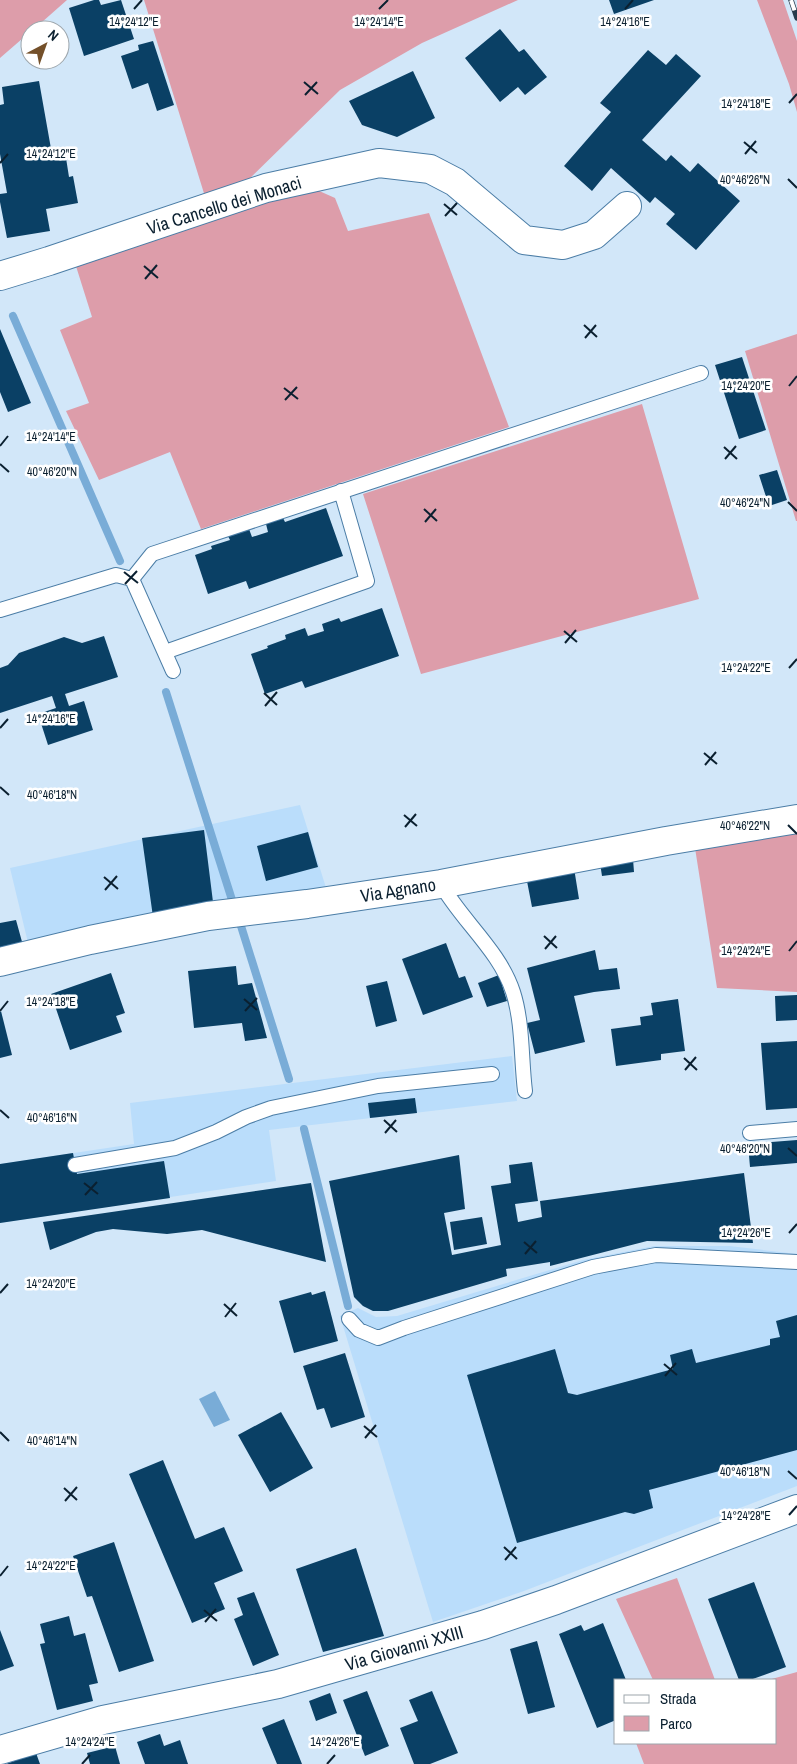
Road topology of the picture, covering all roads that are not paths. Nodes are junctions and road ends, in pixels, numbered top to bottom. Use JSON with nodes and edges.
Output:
{"nodes":[{"id":1,"x":627,"y":206,"type":"dead end"},
{"id":2,"x":0,"y":276,"type":"edge"},
{"id":3,"x":701,"y":373,"type":"dead end"},
{"id":4,"x":341,"y":491,"type":"junction"},
{"id":5,"x":132,"y":579,"type":"junction"},
{"id":6,"x":0,"y":610,"type":"edge"},
{"id":7,"x":164,"y":652,"type":"junction"},
{"id":8,"x":173,"y":671,"type":"dead end"},
{"id":9,"x":797,"y":819,"type":"edge"},
{"id":10,"x":441,"y":884,"type":"junction"},
{"id":11,"x":0,"y":962,"type":"edge"},
{"id":12,"x":492,"y":1074,"type":"dead end"},
{"id":13,"x":525,"y":1091,"type":"dead end"},
{"id":14,"x":797,"y":1129,"type":"edge"},
{"id":15,"x":750,"y":1133,"type":"dead end"},
{"id":16,"x":75,"y":1165,"type":"dead end"},
{"id":17,"x":797,"y":1262,"type":"edge"},
{"id":18,"x":349,"y":1319,"type":"dead end"},
{"id":19,"x":797,"y":1509,"type":"edge"},
{"id":20,"x":0,"y":1750,"type":"edge"}],
"edges":[{"from":1,"to":2,"type":"street","name":"Via Cancello dei Monaci"},
{"from":3,"to":4,"type":"lane"},
{"from":4,"to":5,"type":"lane"},
{"from":4,"to":7,"type":"lane"},
{"from":5,"to":6,"type":"lane"},
{"from":5,"to":7,"type":"lane"},
{"from":7,"to":8,"type":"lane"},
{"from":9,"to":10,"type":"street","name":"Via Agnano"},
{"from":10,"to":11,"type":"street","name":"Via Agnano"},
{"from":10,"to":13,"type":"lane"},
{"from":12,"to":16,"type":"lane"},
{"from":14,"to":15,"type":"lane"},
{"from":17,"to":18,"type":"lane"},
{"from":19,"to":20,"type":"street","name":"Via Giovanni XXIII"}]}
